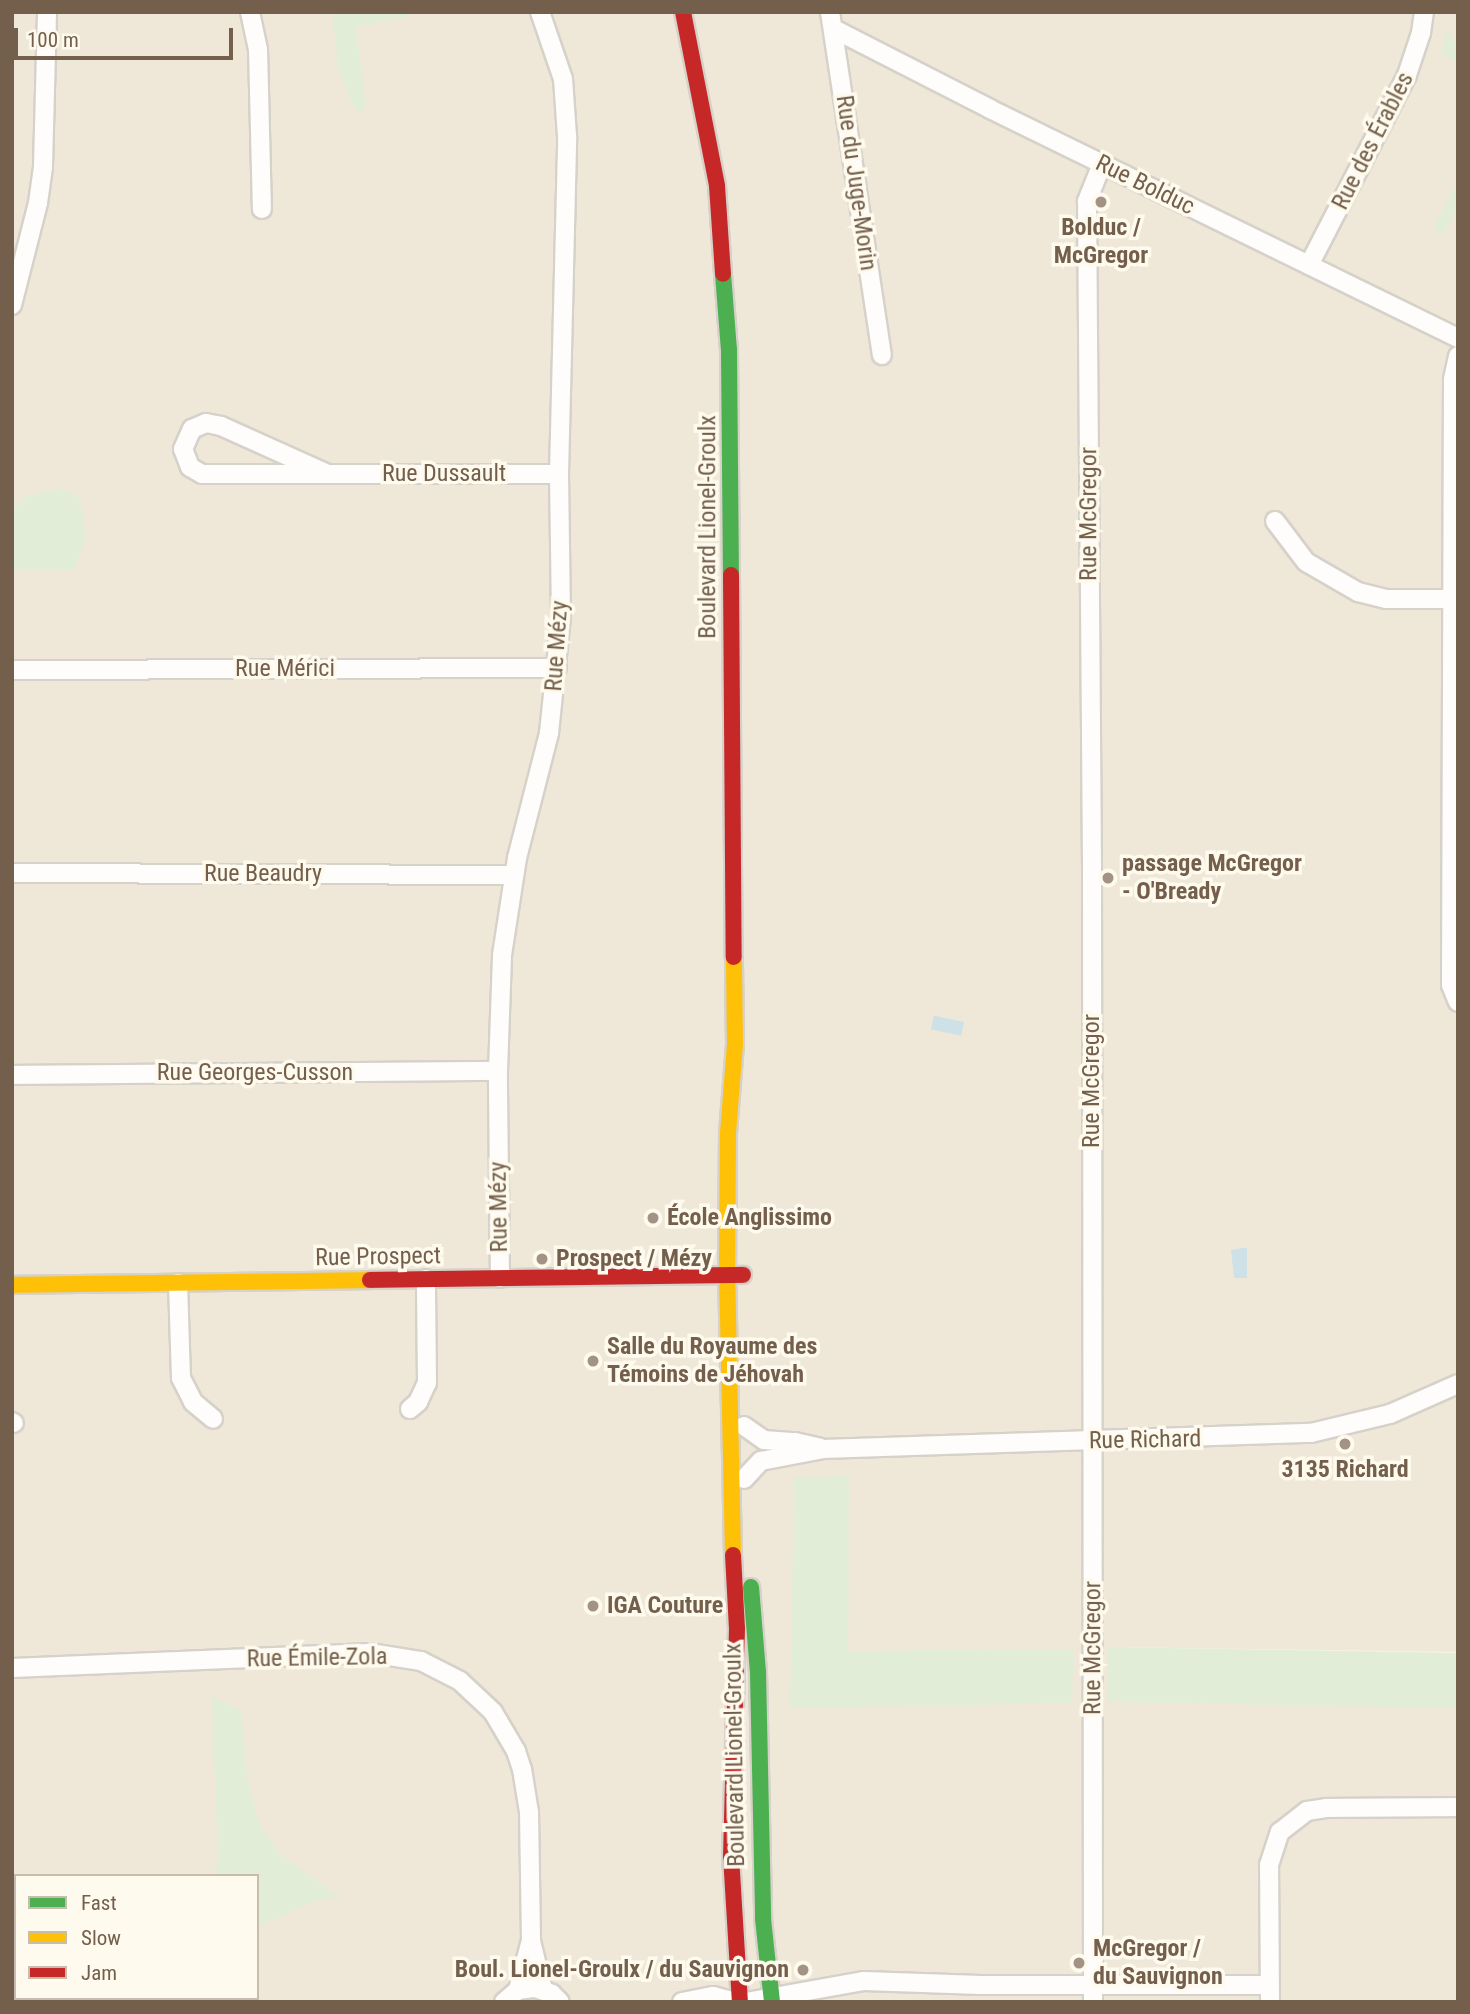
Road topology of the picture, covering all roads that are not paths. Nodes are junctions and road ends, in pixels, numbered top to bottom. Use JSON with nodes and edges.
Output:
{"nodes":[{"id":1,"x":47,"y":12,"type":"edge"},
{"id":2,"x":250,"y":12,"type":"edge"},
{"id":3,"x":540,"y":12,"type":"edge"},
{"id":4,"x":683,"y":12,"type":"edge"},
{"id":5,"x":1424,"y":12,"type":"edge"},
{"id":6,"x":832,"y":20,"type":"edge"},
{"id":7,"x":1102,"y":164,"type":"junction"},
{"id":8,"x":262,"y":209,"type":"dead end"},
{"id":9,"x":1309,"y":265,"type":"junction"},
{"id":10,"x":12,"y":305,"type":"edge"},
{"id":11,"x":1458,"y":338,"type":"edge"},
{"id":12,"x":881,"y":355,"type":"dead end"},
{"id":13,"x":1458,"y":356,"type":"edge"},
{"id":14,"x":328,"y":474,"type":"junction"},
{"id":15,"x":559,"y":474,"type":"junction"},
{"id":16,"x":1275,"y":521,"type":"dead end"},
{"id":17,"x":1452,"y":599,"type":"junction"},
{"id":18,"x":557,"y":668,"type":"junction"},
{"id":19,"x":12,"y":670,"type":"edge"},
{"id":20,"x":12,"y":873,"type":"edge"},
{"id":21,"x":514,"y":875,"type":"junction"},
{"id":22,"x":1456,"y":906,"type":"edge"},
{"id":23,"x":1458,"y":1002,"type":"edge"},
{"id":24,"x":735,"y":1045,"type":"junction"},
{"id":25,"x":498,"y":1071,"type":"junction"},
{"id":26,"x":12,"y":1075,"type":"edge"},
{"id":27,"x":727,"y":1275,"type":"junction"},
{"id":28,"x":744,"y":1275,"type":"junction"},
{"id":29,"x":500,"y":1278,"type":"junction"},
{"id":30,"x":426,"y":1279,"type":"junction"},
{"id":31,"x":178,"y":1283,"type":"junction"},
{"id":32,"x":12,"y":1285,"type":"edge"},
{"id":33,"x":1458,"y":1384,"type":"edge"},
{"id":34,"x":410,"y":1409,"type":"dead end"},
{"id":35,"x":213,"y":1419,"type":"dead end"},
{"id":36,"x":744,"y":1426,"type":"junction"},
{"id":37,"x":1093,"y":1441,"type":"junction"},
{"id":38,"x":824,"y":1449,"type":"junction"},
{"id":39,"x":744,"y":1479,"type":"junction"},
{"id":40,"x":12,"y":1668,"type":"edge"},
{"id":41,"x":1458,"y":1807,"type":"edge"},
{"id":42,"x":531,"y":1941,"type":"junction"},
{"id":43,"x":518,"y":1990,"type":"junction"},
{"id":44,"x":543,"y":1990,"type":"junction"},
{"id":45,"x":1093,"y":1994,"type":"edge"},
{"id":46,"x":1270,"y":1994,"type":"edge"},
{"id":47,"x":771,"y":1999,"type":"edge"},
{"id":48,"x":504,"y":2002,"type":"edge"},
{"id":49,"x":560,"y":2002,"type":"edge"},
{"id":50,"x":682,"y":2002,"type":"edge"},
{"id":51,"x":738,"y":2002,"type":"edge"},
{"id":52,"x":746,"y":2002,"type":"edge"}],
"edges":[{"from":1,"to":10,"type":"street"},
{"from":2,"to":8,"type":"street"},
{"from":3,"to":15,"type":"street","name":"Rue Mézy"},
{"from":4,"to":24,"type":"main road","name":"Boulevard Lionel-Groulx"},
{"from":5,"to":9,"type":"street","name":"Rue des Érables"},
{"from":6,"to":7,"type":"street","name":"Rue Bolduc"},
{"from":6,"to":12,"type":"street","name":"Rue du Juge-Morin"},
{"from":7,"to":9,"type":"street","name":"Rue Bolduc"},
{"from":7,"to":37,"type":"street","name":"Rue McGregor"},
{"from":9,"to":11,"type":"street","name":"Rue Bolduc"},
{"from":13,"to":17,"type":"street"},
{"from":14,"to":14,"type":"street","name":"Rue Dussault"},
{"from":14,"to":15,"type":"street","name":"Rue Dussault"},
{"from":15,"to":18,"type":"street","name":"Rue Mézy"},
{"from":16,"to":17,"type":"street"},
{"from":17,"to":22,"type":"street"},
{"from":18,"to":19,"type":"street","name":"Rue Mérici"},
{"from":18,"to":21,"type":"street","name":"Rue Mézy"},
{"from":20,"to":21,"type":"street","name":"Rue Beaudry"},
{"from":21,"to":25,"type":"street","name":"Rue Mézy"},
{"from":22,"to":23,"type":"street"},
{"from":24,"to":27,"type":"main road","name":"Boulevard Lionel-Groulx"},
{"from":24,"to":28,"type":"main road","name":"Boulevard Lionel-Groulx"},
{"from":25,"to":26,"type":"street","name":"Rue Georges-Cusson"},
{"from":25,"to":29,"type":"street","name":"Rue Mézy"},
{"from":27,"to":28,"type":"main road","name":"Rue Prospect"},
{"from":27,"to":29,"type":"main road","name":"Rue Prospect"},
{"from":27,"to":51,"type":"main road","name":"Boulevard Lionel-Groulx"},
{"from":28,"to":36,"type":"main road","name":"Boulevard Lionel-Groulx"},
{"from":29,"to":30,"type":"main road","name":"Rue Prospect"},
{"from":30,"to":31,"type":"main road","name":"Rue Prospect"},
{"from":30,"to":34,"type":"street"},
{"from":31,"to":32,"type":"main road","name":"Rue Prospect"},
{"from":31,"to":35,"type":"street"},
{"from":33,"to":37,"type":"street","name":"Rue Richard"},
{"from":36,"to":38,"type":"street","name":"Rue Richard"},
{"from":36,"to":39,"type":"main road","name":"Boulevard Lionel-Groulx"},
{"from":37,"to":38,"type":"street","name":"Rue Richard"},
{"from":37,"to":45,"type":"street","name":"Rue McGregor"},
{"from":38,"to":39,"type":"street","name":"Rue Richard"},
{"from":39,"to":47,"type":"main road","name":"Boulevard Lionel-Groulx"},
{"from":40,"to":42,"type":"street","name":"Rue Émile-Zola"},
{"from":41,"to":46,"type":"street"},
{"from":42,"to":43,"type":"street","name":"Rue Émile-Zola"},
{"from":42,"to":44,"type":"street","name":"Rue Émile-Zola"},
{"from":43,"to":44,"type":"street"},
{"from":43,"to":48,"type":"street"},
{"from":44,"to":49,"type":"street"},
{"from":45,"to":46,"type":"street"},
{"from":45,"to":47,"type":"street"},
{"from":47,"to":52,"type":"street"},
{"from":50,"to":51,"type":"street"}]}
